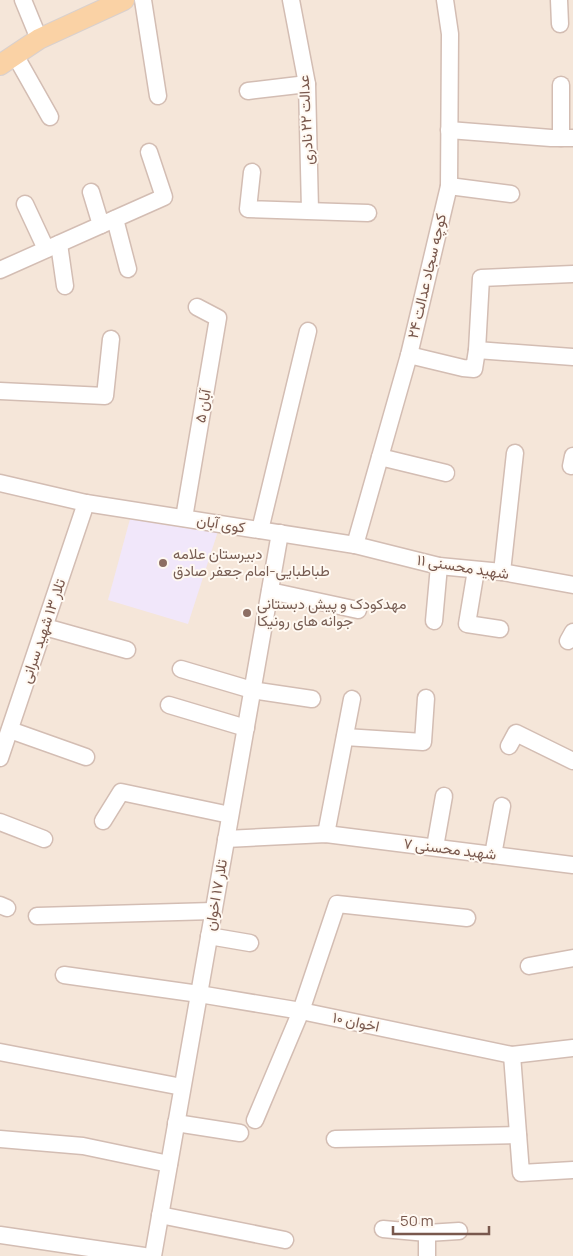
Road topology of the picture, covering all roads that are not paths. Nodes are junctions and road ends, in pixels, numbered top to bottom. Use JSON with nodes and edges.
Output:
{"nodes":[{"id":1,"x":23,"y":0,"type":"edge"},
{"id":2,"x":124,"y":0,"type":"edge"},
{"id":3,"x":144,"y":0,"type":"edge"},
{"id":4,"x":291,"y":0,"type":"edge"},
{"id":5,"x":445,"y":0,"type":"edge"},
{"id":6,"x":559,"y":0,"type":"edge"},
{"id":7,"x":560,"y":24,"type":"dead end"},
{"id":8,"x":39,"y":39,"type":"junction"},
{"id":9,"x":7,"y":60,"type":"edge"},
{"id":10,"x":306,"y":84,"type":"junction"},
{"id":11,"x":561,"y":85,"type":"dead end"},
{"id":12,"x":248,"y":91,"type":"dead end"},
{"id":13,"x":158,"y":96,"type":"dead end"},
{"id":14,"x":50,"y":117,"type":"dead end"},
{"id":15,"x":449,"y":130,"type":"junction"},
{"id":16,"x":567,"y":138,"type":"edge"},
{"id":17,"x":150,"y":152,"type":"dead end"},
{"id":18,"x":252,"y":172,"type":"dead end"},
{"id":19,"x":449,"y":186,"type":"junction"},
{"id":20,"x":91,"y":192,"type":"dead end"},
{"id":21,"x":511,"y":194,"type":"dead end"},
{"id":22,"x":25,"y":204,"type":"dead end"},
{"id":23,"x":310,"y":210,"type":"junction"},
{"id":24,"x":368,"y":213,"type":"dead end"},
{"id":25,"x":108,"y":222,"type":"junction"},
{"id":26,"x":52,"y":247,"type":"junction"},
{"id":27,"x":128,"y":269,"type":"dead end"},
{"id":28,"x":0,"y":270,"type":"edge"},
{"id":29,"x":573,"y":274,"type":"edge"},
{"id":30,"x":65,"y":286,"type":"dead end"},
{"id":31,"x":197,"y":307,"type":"dead end"},
{"id":32,"x":308,"y":331,"type":"dead end"},
{"id":33,"x":111,"y":339,"type":"dead end"},
{"id":34,"x":477,"y":350,"type":"junction"},
{"id":35,"x":409,"y":355,"type":"junction"},
{"id":36,"x":573,"y":357,"type":"edge"},
{"id":37,"x":0,"y":391,"type":"edge"},
{"id":38,"x":515,"y":453,"type":"dead end"},
{"id":39,"x":380,"y":457,"type":"junction"},
{"id":40,"x":446,"y":473,"type":"dead end"},
{"id":41,"x":0,"y":483,"type":"edge"},
{"id":42,"x":86,"y":503,"type":"junction"},
{"id":43,"x":184,"y":518,"type":"junction"},
{"id":44,"x":260,"y":530,"type":"junction"},
{"id":45,"x":280,"y":533,"type":"junction"},
{"id":46,"x":354,"y":545,"type":"junction"},
{"id":47,"x":439,"y":566,"type":"junction"},
{"id":48,"x":476,"y":570,"type":"junction"},
{"id":49,"x":502,"y":572,"type":"junction"},
{"id":50,"x":573,"y":585,"type":"edge"},
{"id":51,"x":270,"y":591,"type":"junction"},
{"id":52,"x":358,"y":610,"type":"dead end"},
{"id":53,"x":434,"y":621,"type":"dead end"},
{"id":54,"x":45,"y":627,"type":"junction"},
{"id":55,"x":500,"y":629,"type":"dead end"},
{"id":56,"x":127,"y":650,"type":"dead end"},
{"id":57,"x":181,"y":669,"type":"dead end"},
{"id":58,"x":252,"y":690,"type":"junction"},
{"id":59,"x":426,"y":698,"type":"dead end"},
{"id":60,"x":312,"y":699,"type":"dead end"},
{"id":61,"x":352,"y":699,"type":"dead end"},
{"id":62,"x":169,"y":705,"type":"dead end"},
{"id":63,"x":246,"y":728,"type":"junction"},
{"id":64,"x":10,"y":730,"type":"junction"},
{"id":65,"x":345,"y":737,"type":"junction"},
{"id":66,"x":509,"y":746,"type":"dead end"},
{"id":67,"x":86,"y":757,"type":"dead end"},
{"id":68,"x":0,"y":758,"type":"edge"},
{"id":69,"x":573,"y":761,"type":"edge"},
{"id":70,"x":444,"y":796,"type":"dead end"},
{"id":71,"x":502,"y":806,"type":"dead end"},
{"id":72,"x":230,"y":815,"type":"junction"},
{"id":73,"x":103,"y":821,"type":"dead end"},
{"id":74,"x":0,"y":822,"type":"edge"},
{"id":75,"x":326,"y":834,"type":"junction"},
{"id":76,"x":44,"y":839,"type":"dead end"},
{"id":77,"x":226,"y":839,"type":"junction"},
{"id":78,"x":435,"y":847,"type":"junction"},
{"id":79,"x":493,"y":855,"type":"junction"},
{"id":80,"x":573,"y":865,"type":"edge"},
{"id":81,"x":214,"y":911,"type":"junction"},
{"id":82,"x":37,"y":916,"type":"dead end"},
{"id":83,"x":467,"y":918,"type":"dead end"},
{"id":84,"x":209,"y":936,"type":"junction"},
{"id":85,"x":250,"y":943,"type":"dead end"},
{"id":86,"x":573,"y":958,"type":"edge"},
{"id":87,"x":529,"y":966,"type":"dead end"},
{"id":88,"x":64,"y":975,"type":"dead end"},
{"id":89,"x":199,"y":994,"type":"junction"},
{"id":90,"x":301,"y":1011,"type":"junction"},
{"id":91,"x":573,"y":1048,"type":"edge"},
{"id":92,"x":0,"y":1052,"type":"edge"},
{"id":93,"x":512,"y":1055,"type":"junction"},
{"id":94,"x":182,"y":1087,"type":"junction"},
{"id":95,"x":255,"y":1120,"type":"dead end"},
{"id":96,"x":176,"y":1123,"type":"junction"},
{"id":97,"x":240,"y":1134,"type":"dead end"},
{"id":98,"x":518,"y":1135,"type":"junction"},
{"id":99,"x":0,"y":1139,"type":"edge"},
{"id":100,"x":335,"y":1139,"type":"dead end"},
{"id":101,"x":169,"y":1164,"type":"junction"},
{"id":102,"x":573,"y":1170,"type":"edge"},
{"id":103,"x":160,"y":1215,"type":"junction"},
{"id":104,"x":383,"y":1229,"type":"dead end"},
{"id":105,"x":459,"y":1231,"type":"dead end"},
{"id":106,"x":427,"y":1233,"type":"junction"},
{"id":107,"x":0,"y":1235,"type":"edge"},
{"id":108,"x":285,"y":1240,"type":"dead end"},
{"id":109,"x":58,"y":1244,"type":"edge"},
{"id":110,"x":144,"y":1256,"type":"edge"},
{"id":111,"x":153,"y":1256,"type":"edge"},
{"id":112,"x":426,"y":1256,"type":"edge"}],
"edges":[{"from":1,"to":8,"type":"street"},
{"from":2,"to":8,"type":"main road"},
{"from":3,"to":13,"type":"street"},
{"from":4,"to":10,"type":"street","name":"عدالت ۲۲ نادری"},
{"from":5,"to":15,"type":"street","name":"کوچه سجاد عدالت ۲۴"},
{"from":6,"to":7,"type":"street"},
{"from":8,"to":9,"type":"main road"},
{"from":9,"to":14,"type":"street"},
{"from":10,"to":12,"type":"street"},
{"from":10,"to":23,"type":"street","name":"عدالت ۲۲ نادری"},
{"from":11,"to":16,"type":"street"},
{"from":15,"to":16,"type":"street"},
{"from":15,"to":19,"type":"street","name":"کوچه سجاد عدالت ۲۴"},
{"from":17,"to":25,"type":"street"},
{"from":18,"to":23,"type":"street"},
{"from":19,"to":21,"type":"street"},
{"from":19,"to":35,"type":"street","name":"کوچه سجاد عدالت ۲۴"},
{"from":20,"to":25,"type":"street"},
{"from":22,"to":26,"type":"street"},
{"from":23,"to":24,"type":"street"},
{"from":25,"to":26,"type":"street"},
{"from":25,"to":27,"type":"street"},
{"from":26,"to":28,"type":"street"},
{"from":26,"to":30,"type":"street"},
{"from":29,"to":34,"type":"street"},
{"from":31,"to":43,"type":"street","name":"آبان ۵"},
{"from":32,"to":44,"type":"street"},
{"from":33,"to":37,"type":"street"},
{"from":34,"to":35,"type":"street"},
{"from":34,"to":36,"type":"street"},
{"from":35,"to":39,"type":"street","name":"کوچه سجاد عدالت ۲۴"},
{"from":38,"to":49,"type":"street"},
{"from":39,"to":40,"type":"street"},
{"from":39,"to":46,"type":"street","name":"کوچه سجاد عدالت ۲۴"},
{"from":41,"to":42,"type":"street","name":"کوی آبان"},
{"from":42,"to":43,"type":"street","name":"کوی آبان"},
{"from":42,"to":54,"type":"street","name":"تلار ۱۳ شهید سرانی"},
{"from":43,"to":44,"type":"street","name":"کوی آبان"},
{"from":44,"to":45,"type":"street","name":"کوی آبان"},
{"from":45,"to":46,"type":"street","name":"کوی آبان"},
{"from":45,"to":51,"type":"street","name":"تلار ۱۷ اخوان"},
{"from":46,"to":47,"type":"street","name":"شهید محسنی ۱۱"},
{"from":47,"to":48,"type":"street","name":"شهید محسنی ۱۱"},
{"from":47,"to":53,"type":"street"},
{"from":48,"to":49,"type":"street","name":"شهید محسنی ۱۱"},
{"from":48,"to":55,"type":"street"},
{"from":49,"to":50,"type":"street","name":"شهید محسنی ۱۱"},
{"from":51,"to":52,"type":"street"},
{"from":51,"to":58,"type":"street","name":"تلار ۱۷ اخوان"},
{"from":54,"to":56,"type":"street"},
{"from":54,"to":64,"type":"street","name":"تلار ۱۳ شهید سرانی"},
{"from":57,"to":58,"type":"street"},
{"from":58,"to":60,"type":"street"},
{"from":58,"to":63,"type":"street","name":"تلار ۱۷ اخوان"},
{"from":59,"to":65,"type":"street"},
{"from":61,"to":65,"type":"street"},
{"from":62,"to":63,"type":"street"},
{"from":63,"to":72,"type":"street","name":"تلار ۱۷ اخوان"},
{"from":64,"to":67,"type":"street"},
{"from":64,"to":68,"type":"street","name":"تلار ۱۳ شهید سرانی"},
{"from":65,"to":75,"type":"street"},
{"from":66,"to":69,"type":"street"},
{"from":70,"to":78,"type":"street"},
{"from":71,"to":79,"type":"street"},
{"from":72,"to":73,"type":"street"},
{"from":72,"to":77,"type":"street","name":"تلار ۱۷ اخوان"},
{"from":74,"to":76,"type":"street"},
{"from":75,"to":77,"type":"street","name":"شهید محسنی ۷"},
{"from":75,"to":78,"type":"street","name":"شهید محسنی ۷"},
{"from":77,"to":81,"type":"street","name":"تلار ۱۷ اخوان"},
{"from":78,"to":79,"type":"street","name":"شهید محسنی ۷"},
{"from":79,"to":80,"type":"street","name":"شهید محسنی ۷"},
{"from":81,"to":82,"type":"street"},
{"from":81,"to":84,"type":"street","name":"تلار ۱۷ اخوان"},
{"from":83,"to":90,"type":"street"},
{"from":84,"to":85,"type":"street"},
{"from":84,"to":89,"type":"street","name":"تلار ۱۷ اخوان"},
{"from":86,"to":87,"type":"street"},
{"from":88,"to":89,"type":"street","name":"اخوان ۱۰"},
{"from":89,"to":90,"type":"street","name":"اخوان ۱۰"},
{"from":89,"to":94,"type":"street","name":"تلار ۱۷ اخوان"},
{"from":90,"to":93,"type":"street","name":"اخوان ۱۰"},
{"from":90,"to":95,"type":"street"},
{"from":91,"to":93,"type":"street","name":"اخوان ۱۰"},
{"from":92,"to":94,"type":"street"},
{"from":93,"to":98,"type":"street"},
{"from":94,"to":96,"type":"street","name":"تلار ۱۷ اخوان"},
{"from":96,"to":97,"type":"street"},
{"from":96,"to":101,"type":"street","name":"تلار ۱۷ اخوان"},
{"from":98,"to":100,"type":"street"},
{"from":98,"to":102,"type":"street"},
{"from":99,"to":101,"type":"street"},
{"from":101,"to":103,"type":"street","name":"تلار ۱۷ اخوان"},
{"from":103,"to":108,"type":"street"},
{"from":103,"to":111,"type":"street","name":"تلار ۱۷ اخوان"},
{"from":104,"to":106,"type":"street"},
{"from":105,"to":106,"type":"street"},
{"from":106,"to":112,"type":"street"},
{"from":107,"to":109,"type":"street"},
{"from":109,"to":110,"type":"street"}]}
